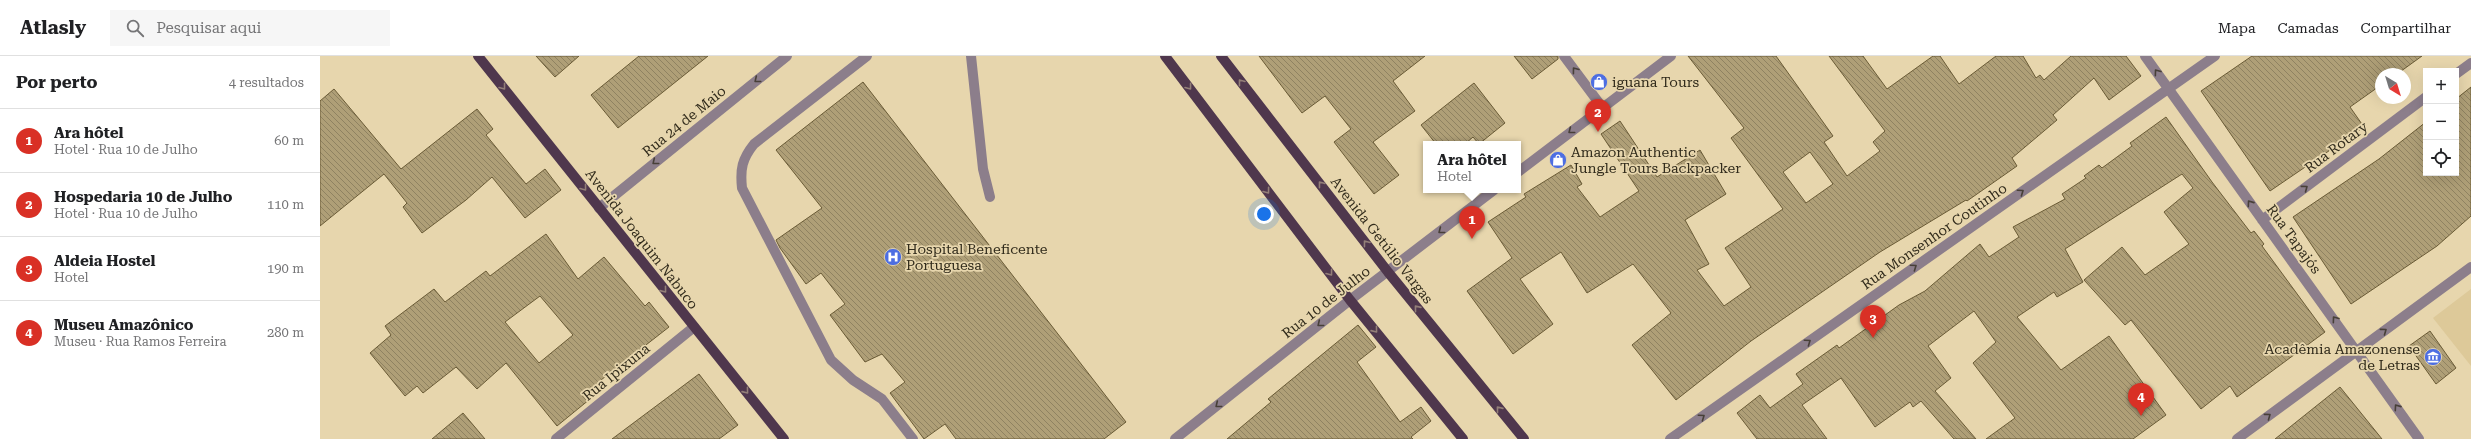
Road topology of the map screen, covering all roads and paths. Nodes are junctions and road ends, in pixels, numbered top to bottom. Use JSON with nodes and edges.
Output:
{"nodes":[{"id":1,"x":478,"y":56,"type":"edge"},
{"id":2,"x":787,"y":56,"type":"edge"},
{"id":3,"x":866,"y":56,"type":"edge"},
{"id":4,"x":971,"y":56,"type":"edge"},
{"id":5,"x":1165,"y":56,"type":"edge"},
{"id":6,"x":1221,"y":56,"type":"edge"},
{"id":7,"x":1564,"y":56,"type":"edge"},
{"id":8,"x":1671,"y":56,"type":"edge"},
{"id":9,"x":2146,"y":56,"type":"edge"},
{"id":10,"x":2215,"y":56,"type":"edge"},
{"id":11,"x":2471,"y":63,"type":"edge"},
{"id":12,"x":2459,"y":72,"type":"edge"},
{"id":13,"x":2168,"y":88,"type":"junction"},
{"id":14,"x":2423,"y":99,"type":"edge"},
{"id":15,"x":1602,"y":107,"type":"junction"},
{"id":16,"x":1521,"y":170,"type":"edge"},
{"id":17,"x":1490,"y":193,"type":"edge"},
{"id":18,"x":990,"y":197,"type":"dead end"},
{"id":19,"x":598,"y":208,"type":"junction"},
{"id":20,"x":2262,"y":220,"type":"junction"},
{"id":21,"x":2471,"y":267,"type":"edge"},
{"id":22,"x":1388,"y":272,"type":"junction"},
{"id":23,"x":1350,"y":300,"type":"junction"},
{"id":24,"x":694,"y":327,"type":"junction"},
{"id":25,"x":2358,"y":350,"type":"junction"},
{"id":26,"x":556,"y":439,"type":"edge"},
{"id":27,"x":784,"y":439,"type":"edge"},
{"id":28,"x":913,"y":439,"type":"edge"},
{"id":29,"x":1175,"y":439,"type":"edge"},
{"id":30,"x":1462,"y":439,"type":"edge"},
{"id":31,"x":1524,"y":439,"type":"edge"},
{"id":32,"x":1670,"y":439,"type":"edge"},
{"id":33,"x":2237,"y":439,"type":"edge"},
{"id":34,"x":2419,"y":439,"type":"edge"}],
"edges":[{"from":1,"to":19,"type":"main road","name":"Avenida Joaquim Nabuco","one_way":true},
{"from":2,"to":19,"type":"street","name":"Rua 24 de Maio","one_way":true},
{"from":3,"to":28,"type":"street"},
{"from":4,"to":18,"type":"street"},
{"from":5,"to":23,"type":"main road","one_way":true},
{"from":22,"to":6,"type":"main road","name":"Avenida Getúlio Vargas","one_way":true},
{"from":15,"to":7,"type":"street","one_way":true},
{"from":8,"to":15,"type":"street"},
{"from":13,"to":9,"type":"street","name":"Rua Tapajós","one_way":true},
{"from":10,"to":13,"type":"street","name":"Rua Monsenhor Coutinho"},
{"from":11,"to":12,"type":"street"},
{"from":20,"to":13,"type":"street","name":"Rua Tapajós","one_way":true},
{"from":32,"to":13,"type":"street","name":"Rua Monsenhor Coutinho","one_way":true},
{"from":20,"to":14,"type":"street","name":"Rua Rotary","one_way":true},
{"from":15,"to":16,"type":"street","one_way":true},
{"from":17,"to":22,"type":"street","name":"Rua 10 de Julho","one_way":true},
{"from":19,"to":24,"type":"main road","name":"Avenida Joaquim Nabuco","one_way":true},
{"from":25,"to":20,"type":"street","name":"Rua Tapajós","one_way":true},
{"from":25,"to":21,"type":"street","one_way":true},
{"from":22,"to":23,"type":"street","name":"Rua 10 de Julho"},
{"from":31,"to":22,"type":"main road","name":"Avenida Getúlio Vargas","one_way":true},
{"from":23,"to":29,"type":"street","name":"Rua 10 de Julho","one_way":true},
{"from":23,"to":30,"type":"main road","one_way":true},
{"from":24,"to":26,"type":"street","name":"Rua Ipixuna"},
{"from":24,"to":27,"type":"main road","name":"Avenida Joaquim Nabuco","one_way":true},
{"from":33,"to":25,"type":"street","one_way":true},
{"from":34,"to":25,"type":"street","name":"Rua Tapajós","one_way":true}]}
